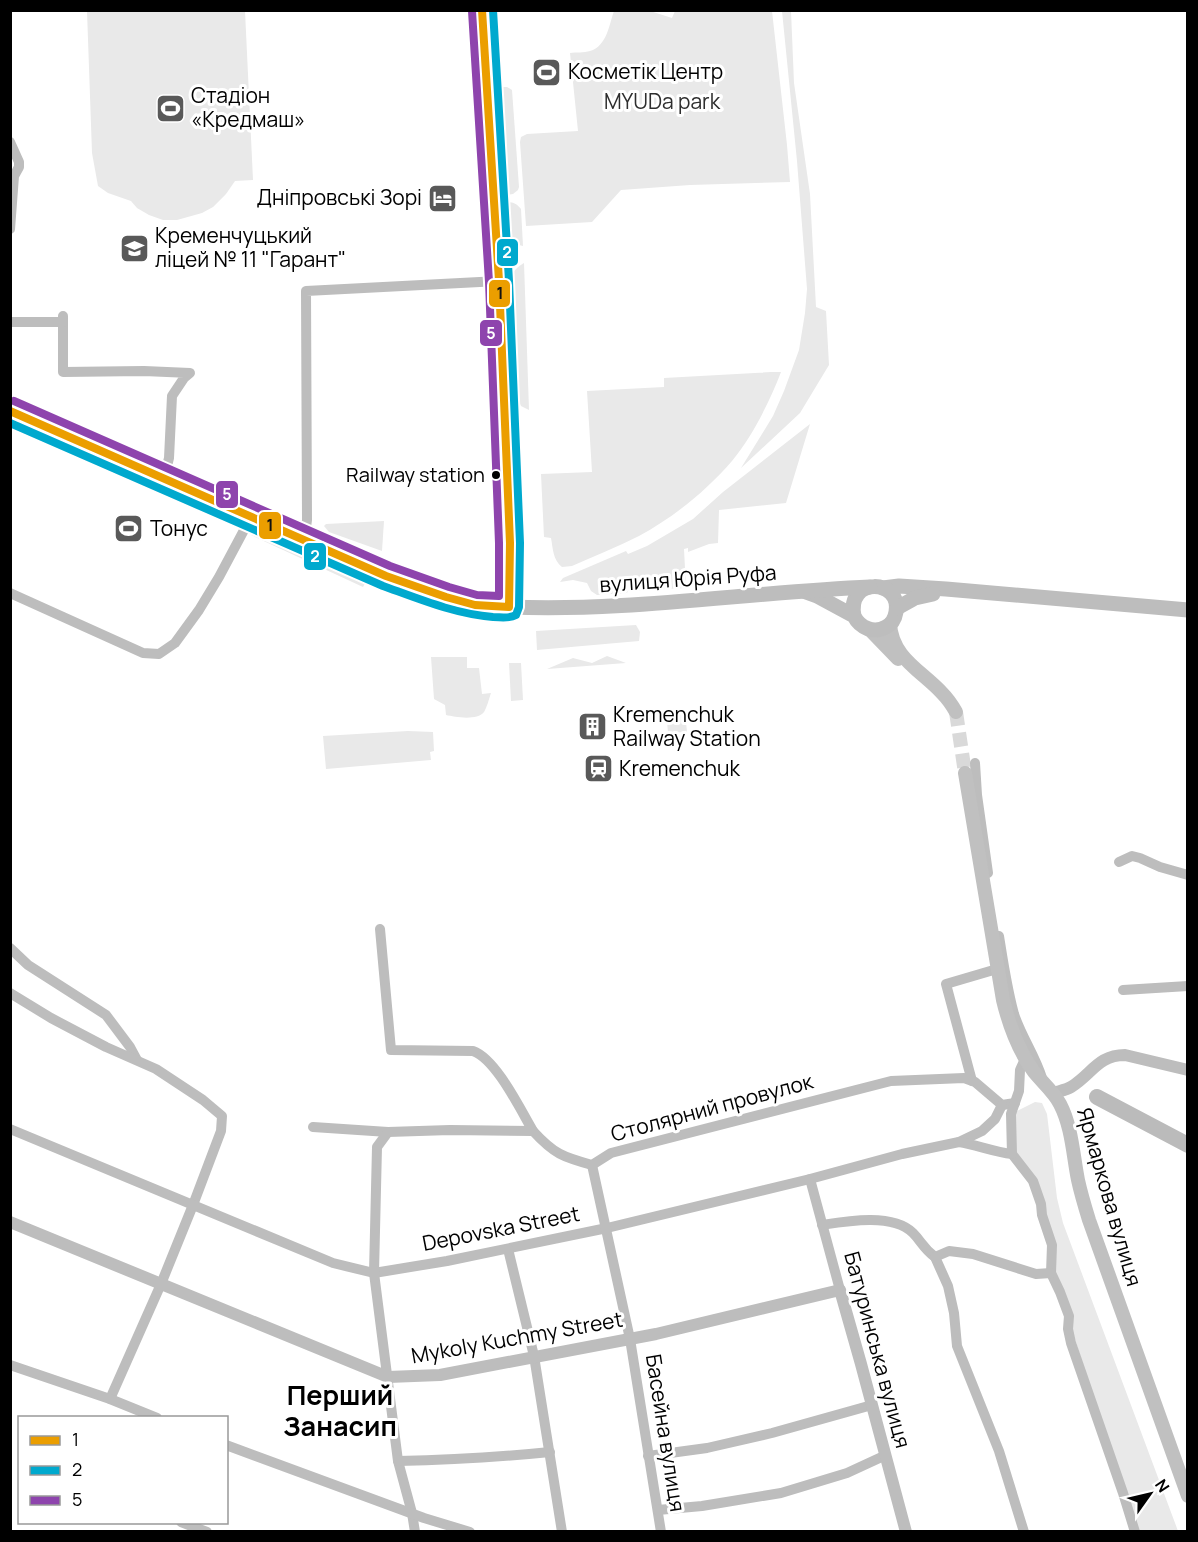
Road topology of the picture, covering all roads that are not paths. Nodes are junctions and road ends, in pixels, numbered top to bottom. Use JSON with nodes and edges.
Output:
{"nodes":[{"id":1,"x":482,"y":10,"type":"edge"},
{"id":2,"x":10,"y":142,"type":"edge"},
{"id":3,"x":10,"y":229,"type":"edge"},
{"id":4,"x":499,"y":281,"type":"junction"},
{"id":5,"x":10,"y":322,"type":"edge"},
{"id":6,"x":10,"y":411,"type":"edge"},
{"id":7,"x":164,"y":478,"type":"junction"},
{"id":8,"x":251,"y":517,"type":"junction"},
{"id":9,"x":304,"y":541,"type":"junction"},
{"id":10,"x":876,"y":587,"type":"junction"},
{"id":11,"x":803,"y":591,"type":"junction"},
{"id":12,"x":966,"y":591,"type":"junction"},
{"id":13,"x":10,"y":593,"type":"edge"},
{"id":14,"x":508,"y":607,"type":"junction"},
{"id":15,"x":897,"y":608,"type":"junction"},
{"id":16,"x":1188,"y":610,"type":"edge"},
{"id":17,"x":854,"y":616,"type":"junction"},
{"id":18,"x":890,"y":624,"type":"junction"},
{"id":19,"x":869,"y":629,"type":"junction"},
{"id":20,"x":913,"y":668,"type":"junction"},
{"id":21,"x":956,"y":712,"type":"tunnel mouth"},
{"id":22,"x":970,"y":768,"type":"joint"},
{"id":23,"x":1119,"y":862,"type":"dead end"},
{"id":24,"x":1188,"y":875,"type":"edge"},
{"id":25,"x":380,"y":929,"type":"dead end"},
{"id":26,"x":10,"y":948,"type":"edge"},
{"id":27,"x":997,"y":969,"type":"junction"},
{"id":28,"x":1188,"y":986,"type":"edge"},
{"id":29,"x":1123,"y":990,"type":"dead end"},
{"id":30,"x":12,"y":997,"type":"edge"},
{"id":31,"x":1025,"y":1059,"type":"junction"},
{"id":32,"x":137,"y":1060,"type":"junction"},
{"id":33,"x":1188,"y":1070,"type":"edge"},
{"id":34,"x":972,"y":1081,"type":"junction"},
{"id":35,"x":1048,"y":1088,"type":"junction"},
{"id":36,"x":1070,"y":1088,"type":"junction"},
{"id":37,"x":1015,"y":1103,"type":"junction"},
{"id":38,"x":1002,"y":1105,"type":"junction"},
{"id":39,"x":1065,"y":1116,"type":"junction"},
{"id":40,"x":314,"y":1127,"type":"dead end"},
{"id":41,"x":10,"y":1129,"type":"edge"},
{"id":42,"x":533,"y":1131,"type":"junction"},
{"id":43,"x":388,"y":1132,"type":"junction"},
{"id":44,"x":959,"y":1142,"type":"junction"},
{"id":45,"x":1012,"y":1154,"type":"junction"},
{"id":46,"x":592,"y":1165,"type":"junction"},
{"id":47,"x":810,"y":1179,"type":"junction"},
{"id":48,"x":193,"y":1205,"type":"junction"},
{"id":49,"x":10,"y":1222,"type":"edge"},
{"id":50,"x":822,"y":1225,"type":"junction"},
{"id":51,"x":607,"y":1228,"type":"junction"},
{"id":52,"x":507,"y":1249,"type":"junction"},
{"id":53,"x":935,"y":1257,"type":"junction"},
{"id":54,"x":374,"y":1273,"type":"junction"},
{"id":55,"x":1052,"y":1273,"type":"junction"},
{"id":56,"x":161,"y":1284,"type":"junction"},
{"id":57,"x":840,"y":1290,"type":"junction"},
{"id":58,"x":630,"y":1339,"type":"junction"},
{"id":59,"x":534,"y":1356,"type":"junction"},
{"id":60,"x":10,"y":1365,"type":"edge"},
{"id":61,"x":388,"y":1377,"type":"junction"},
{"id":62,"x":110,"y":1399,"type":"junction"},
{"id":63,"x":872,"y":1405,"type":"junction"},
{"id":64,"x":152,"y":1416,"type":"edge"},
{"id":65,"x":228,"y":1446,"type":"edge"},
{"id":66,"x":550,"y":1452,"type":"junction"},
{"id":67,"x":886,"y":1455,"type":"junction"},
{"id":68,"x":648,"y":1456,"type":"junction"},
{"id":69,"x":399,"y":1461,"type":"junction"},
{"id":70,"x":1188,"y":1496,"type":"edge"},
{"id":71,"x":658,"y":1510,"type":"junction"},
{"id":72,"x":412,"y":1513,"type":"junction"},
{"id":73,"x":187,"y":1524,"type":"edge"},
{"id":74,"x":207,"y":1532,"type":"edge"},
{"id":75,"x":415,"y":1532,"type":"edge"},
{"id":76,"x":470,"y":1532,"type":"edge"},
{"id":77,"x":562,"y":1532,"type":"edge"},
{"id":78,"x":662,"y":1532,"type":"edge"},
{"id":79,"x":906,"y":1532,"type":"edge"},
{"id":80,"x":1024,"y":1532,"type":"edge"},
{"id":81,"x":1135,"y":1532,"type":"edge"}],
"edges":[{"from":1,"to":4,"type":"highway"},
{"from":2,"to":3,"type":"street"},
{"from":4,"to":9,"type":"street"},
{"from":4,"to":14,"type":"highway"},
{"from":5,"to":7,"type":"street"},
{"from":6,"to":7,"type":"highway"},
{"from":7,"to":8,"type":"highway"},
{"from":8,"to":9,"type":"highway"},
{"from":8,"to":13,"type":"street"},
{"from":9,"to":14,"type":"highway"},
{"from":10,"to":11,"type":"main road","name":"вулиця Юрія Руфа"},
{"from":10,"to":12,"type":"main road","name":"вулиця Юрія Руфа"},
{"from":10,"to":15,"type":"main road"},
{"from":10,"to":17,"type":"main road"},
{"from":11,"to":14,"type":"main road","name":"вулиця Юрія Руфа"},
{"from":11,"to":17,"type":"main road"},
{"from":12,"to":15,"type":"main road"},
{"from":12,"to":16,"type":"main road","name":"вулиця Юрія Руфа"},
{"from":15,"to":18,"type":"main road"},
{"from":17,"to":19,"type":"main road"},
{"from":18,"to":19,"type":"main road"},
{"from":18,"to":20,"type":"main road"},
{"from":19,"to":20,"type":"main road"},
{"from":20,"to":21,"type":"main road"},
{"from":22,"to":27,"type":"main road","name":"Ярмаркова вулиця"},
{"from":22,"to":35,"type":"street"},
{"from":23,"to":24,"type":"street"},
{"from":25,"to":42,"type":"street","name":"Столярний провулок"},
{"from":26,"to":32,"type":"street"},
{"from":27,"to":31,"type":"main road","name":"Ярмаркова вулиця"},
{"from":27,"to":34,"type":"street"},
{"from":28,"to":29,"type":"street"},
{"from":30,"to":32,"type":"street"},
{"from":31,"to":35,"type":"main road","name":"Ярмаркова вулиця"},
{"from":31,"to":37,"type":"street"},
{"from":32,"to":48,"type":"street"},
{"from":33,"to":36,"type":"street"},
{"from":34,"to":38,"type":"street"},
{"from":34,"to":46,"type":"street","name":"Столярний провулок"},
{"from":35,"to":36,"type":"street"},
{"from":35,"to":39,"type":"main road","name":"Ярмаркова вулиця"},
{"from":36,"to":39,"type":"street"},
{"from":37,"to":38,"type":"street"},
{"from":37,"to":45,"type":"street"},
{"from":38,"to":44,"type":"street","name":"Depovska Street"},
{"from":39,"to":70,"type":"main road","name":"Ярмаркова вулиця"},
{"from":40,"to":43,"type":"street"},
{"from":41,"to":48,"type":"street","name":"Depovska Street"},
{"from":42,"to":43,"type":"street"},
{"from":42,"to":46,"type":"street","name":"Столярний провулок"},
{"from":43,"to":54,"type":"street"},
{"from":44,"to":45,"type":"street"},
{"from":44,"to":47,"type":"street","name":"Depovska Street"},
{"from":45,"to":55,"type":"street"},
{"from":46,"to":51,"type":"street","name":"Басейна вулиця"},
{"from":47,"to":50,"type":"street","name":"Батуринська вулиця"},
{"from":47,"to":51,"type":"street","name":"Depovska Street"},
{"from":48,"to":54,"type":"street","name":"Depovska Street"},
{"from":48,"to":56,"type":"street"},
{"from":49,"to":56,"type":"street","name":"Mykoly Kuchmy Street"},
{"from":50,"to":53,"type":"street"},
{"from":50,"to":57,"type":"street","name":"Батуринська вулиця"},
{"from":51,"to":52,"type":"street","name":"Depovska Street"},
{"from":51,"to":58,"type":"street","name":"Басейна вулиця"},
{"from":52,"to":54,"type":"street","name":"Depovska Street"},
{"from":52,"to":59,"type":"street"},
{"from":53,"to":55,"type":"street"},
{"from":53,"to":80,"type":"street"},
{"from":54,"to":61,"type":"street"},
{"from":55,"to":81,"type":"street"},
{"from":56,"to":61,"type":"street","name":"Mykoly Kuchmy Street"},
{"from":56,"to":62,"type":"street"},
{"from":57,"to":58,"type":"street","name":"Mykoly Kuchmy Street"},
{"from":57,"to":63,"type":"street","name":"Батуринська вулиця"},
{"from":58,"to":59,"type":"street","name":"Mykoly Kuchmy Street"},
{"from":58,"to":68,"type":"street","name":"Басейна вулиця"},
{"from":59,"to":61,"type":"street","name":"Mykoly Kuchmy Street"},
{"from":59,"to":66,"type":"street"},
{"from":60,"to":62,"type":"street"},
{"from":61,"to":69,"type":"street"},
{"from":62,"to":64,"type":"street"},
{"from":63,"to":67,"type":"street","name":"Батуринська вулиця"},
{"from":63,"to":68,"type":"street"},
{"from":65,"to":72,"type":"street"},
{"from":66,"to":69,"type":"street"},
{"from":66,"to":77,"type":"street"},
{"from":67,"to":71,"type":"street"},
{"from":67,"to":79,"type":"street","name":"Батуринська вулиця"},
{"from":68,"to":71,"type":"street","name":"Басейна вулиця"},
{"from":69,"to":72,"type":"street"},
{"from":71,"to":78,"type":"street","name":"Басейна вулиця"},
{"from":72,"to":75,"type":"street"},
{"from":72,"to":76,"type":"street"},
{"from":73,"to":74,"type":"street"}]}
